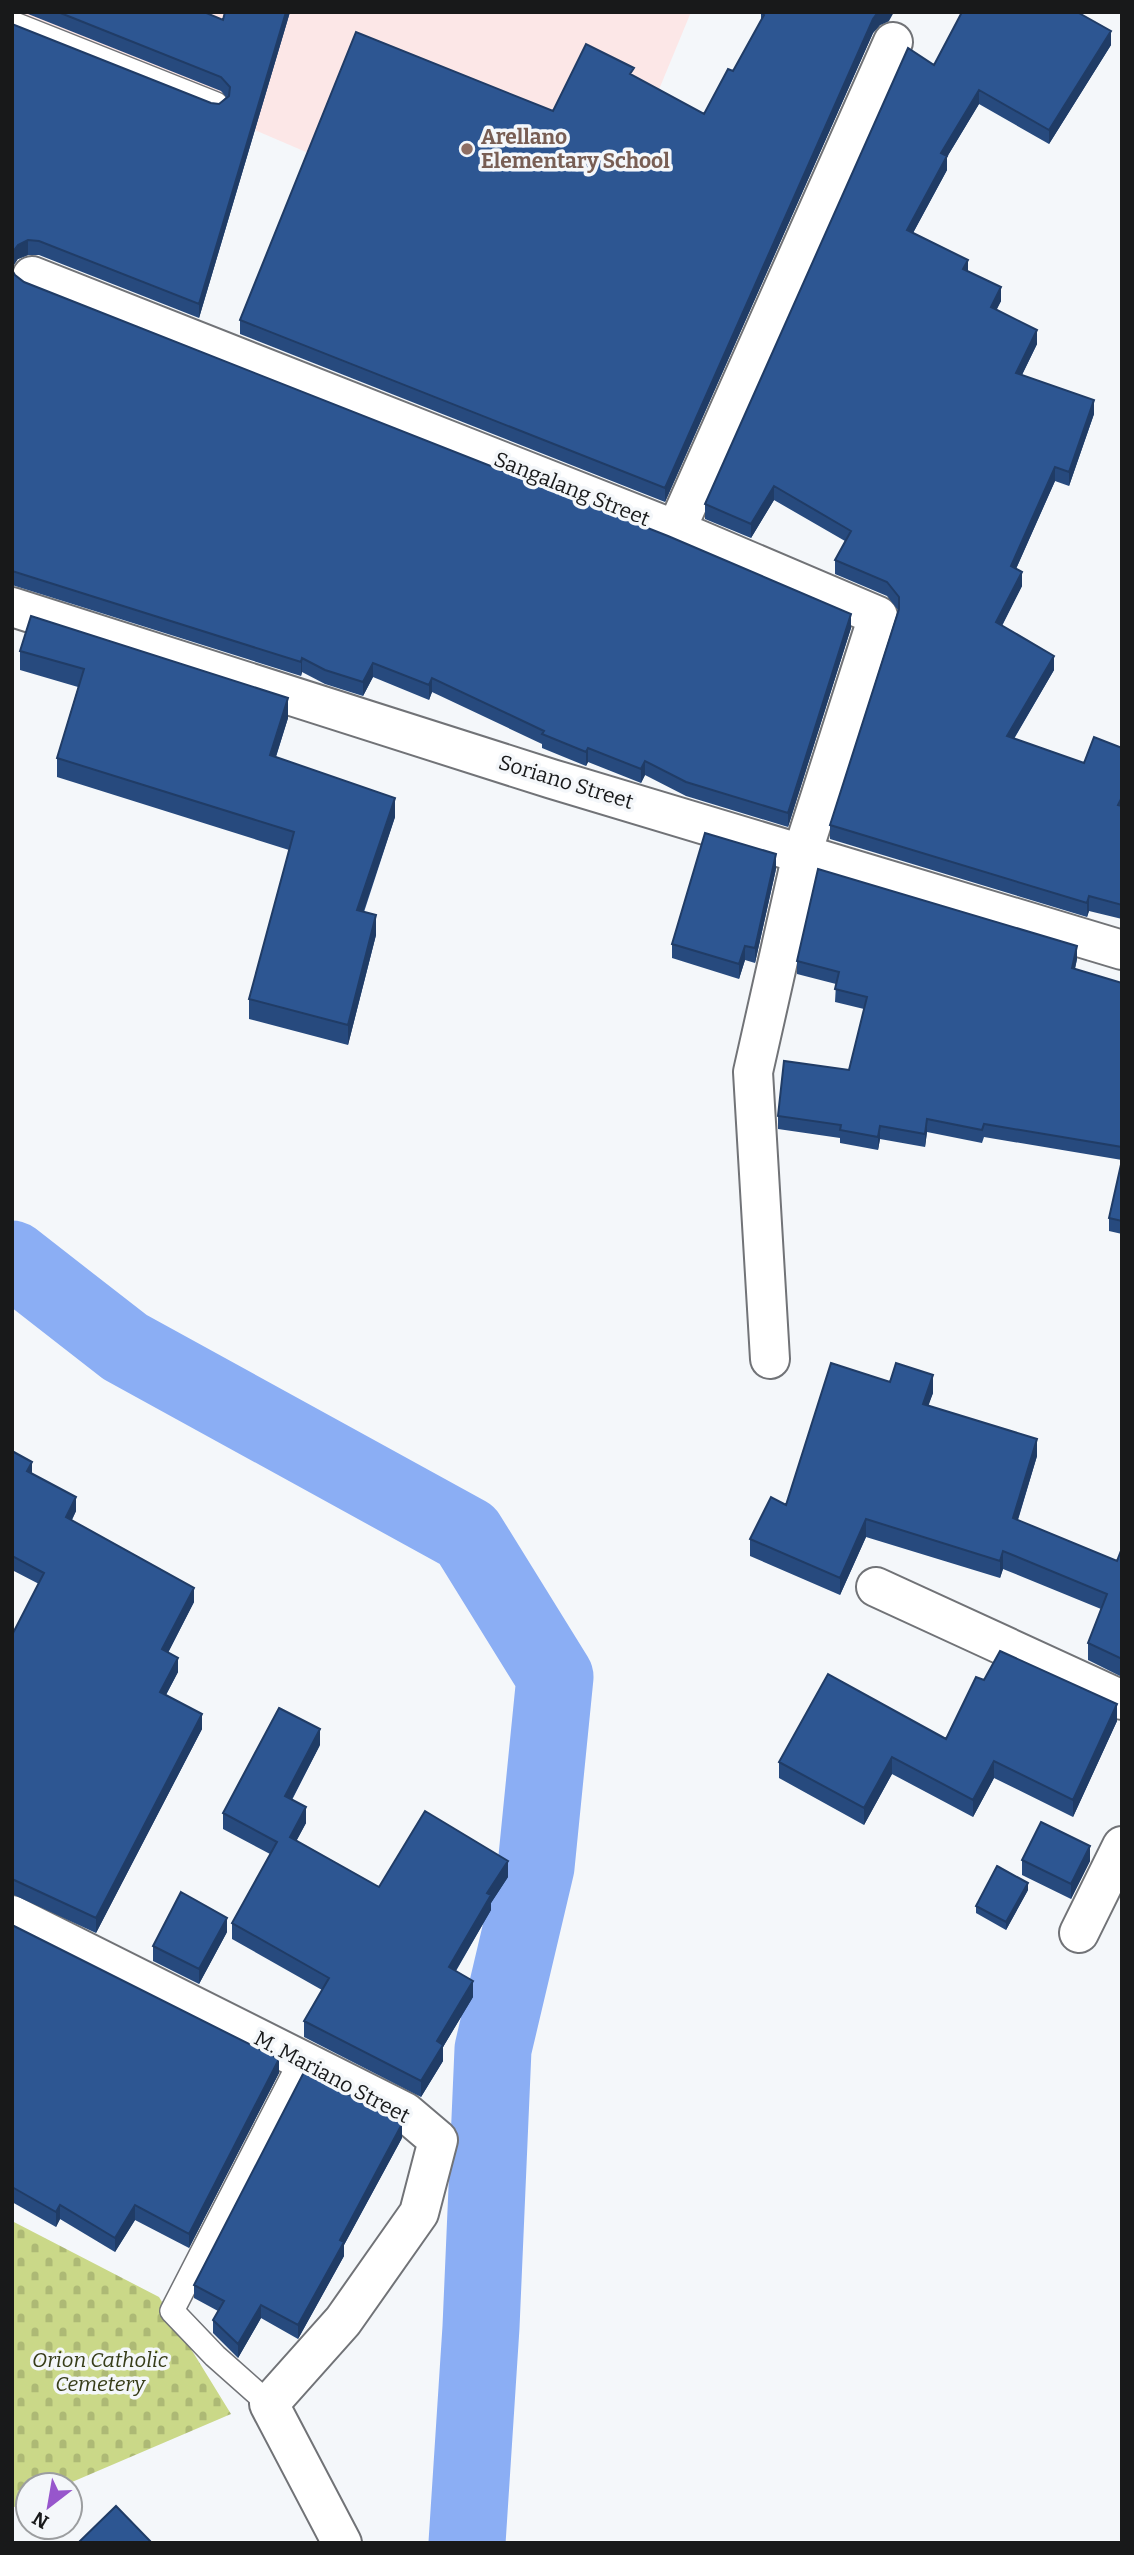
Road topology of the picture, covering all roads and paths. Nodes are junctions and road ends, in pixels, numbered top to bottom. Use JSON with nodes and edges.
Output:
{"nodes":[{"id":1,"x":12,"y":23,"type":"edge"},
{"id":2,"x":893,"y":42,"type":"dead end"},
{"id":3,"x":216,"y":104,"type":"edge"},
{"id":4,"x":32,"y":276,"type":"dead end"},
{"id":5,"x":676,"y":530,"type":"junction"},
{"id":6,"x":12,"y":607,"type":"edge"},
{"id":7,"x":802,"y":854,"type":"junction"},
{"id":8,"x":1122,"y":950,"type":"edge"},
{"id":9,"x":769,"y":1359,"type":"dead end"},
{"id":10,"x":876,"y":1587,"type":"dead end"},
{"id":11,"x":1122,"y":1700,"type":"edge"},
{"id":12,"x":1122,"y":1846,"type":"edge"},
{"id":13,"x":12,"y":1914,"type":"edge"},
{"id":14,"x":1079,"y":1933,"type":"dead end"},
{"id":15,"x":301,"y":2060,"type":"junction"},
{"id":16,"x":269,"y":2404,"type":"junction"},
{"id":17,"x":337,"y":2540,"type":"edge"}],
"edges":[{"from":1,"to":3,"type":"lane"},
{"from":2,"to":5,"type":"street"},
{"from":4,"to":5,"type":"street","name":"Sangalang Street"},
{"from":5,"to":7,"type":"street","name":"Sangalang Street"},
{"from":6,"to":7,"type":"street","name":"Soriano Street"},
{"from":7,"to":8,"type":"street","name":"Soriano Street"},
{"from":7,"to":9,"type":"street"},
{"from":10,"to":11,"type":"street"},
{"from":12,"to":14,"type":"street"},
{"from":13,"to":15,"type":"street","name":"M. Mariano Street"},
{"from":15,"to":16,"type":"lane"},
{"from":15,"to":16,"type":"street","name":"M. Mariano Street"},
{"from":16,"to":17,"type":"street"}]}
